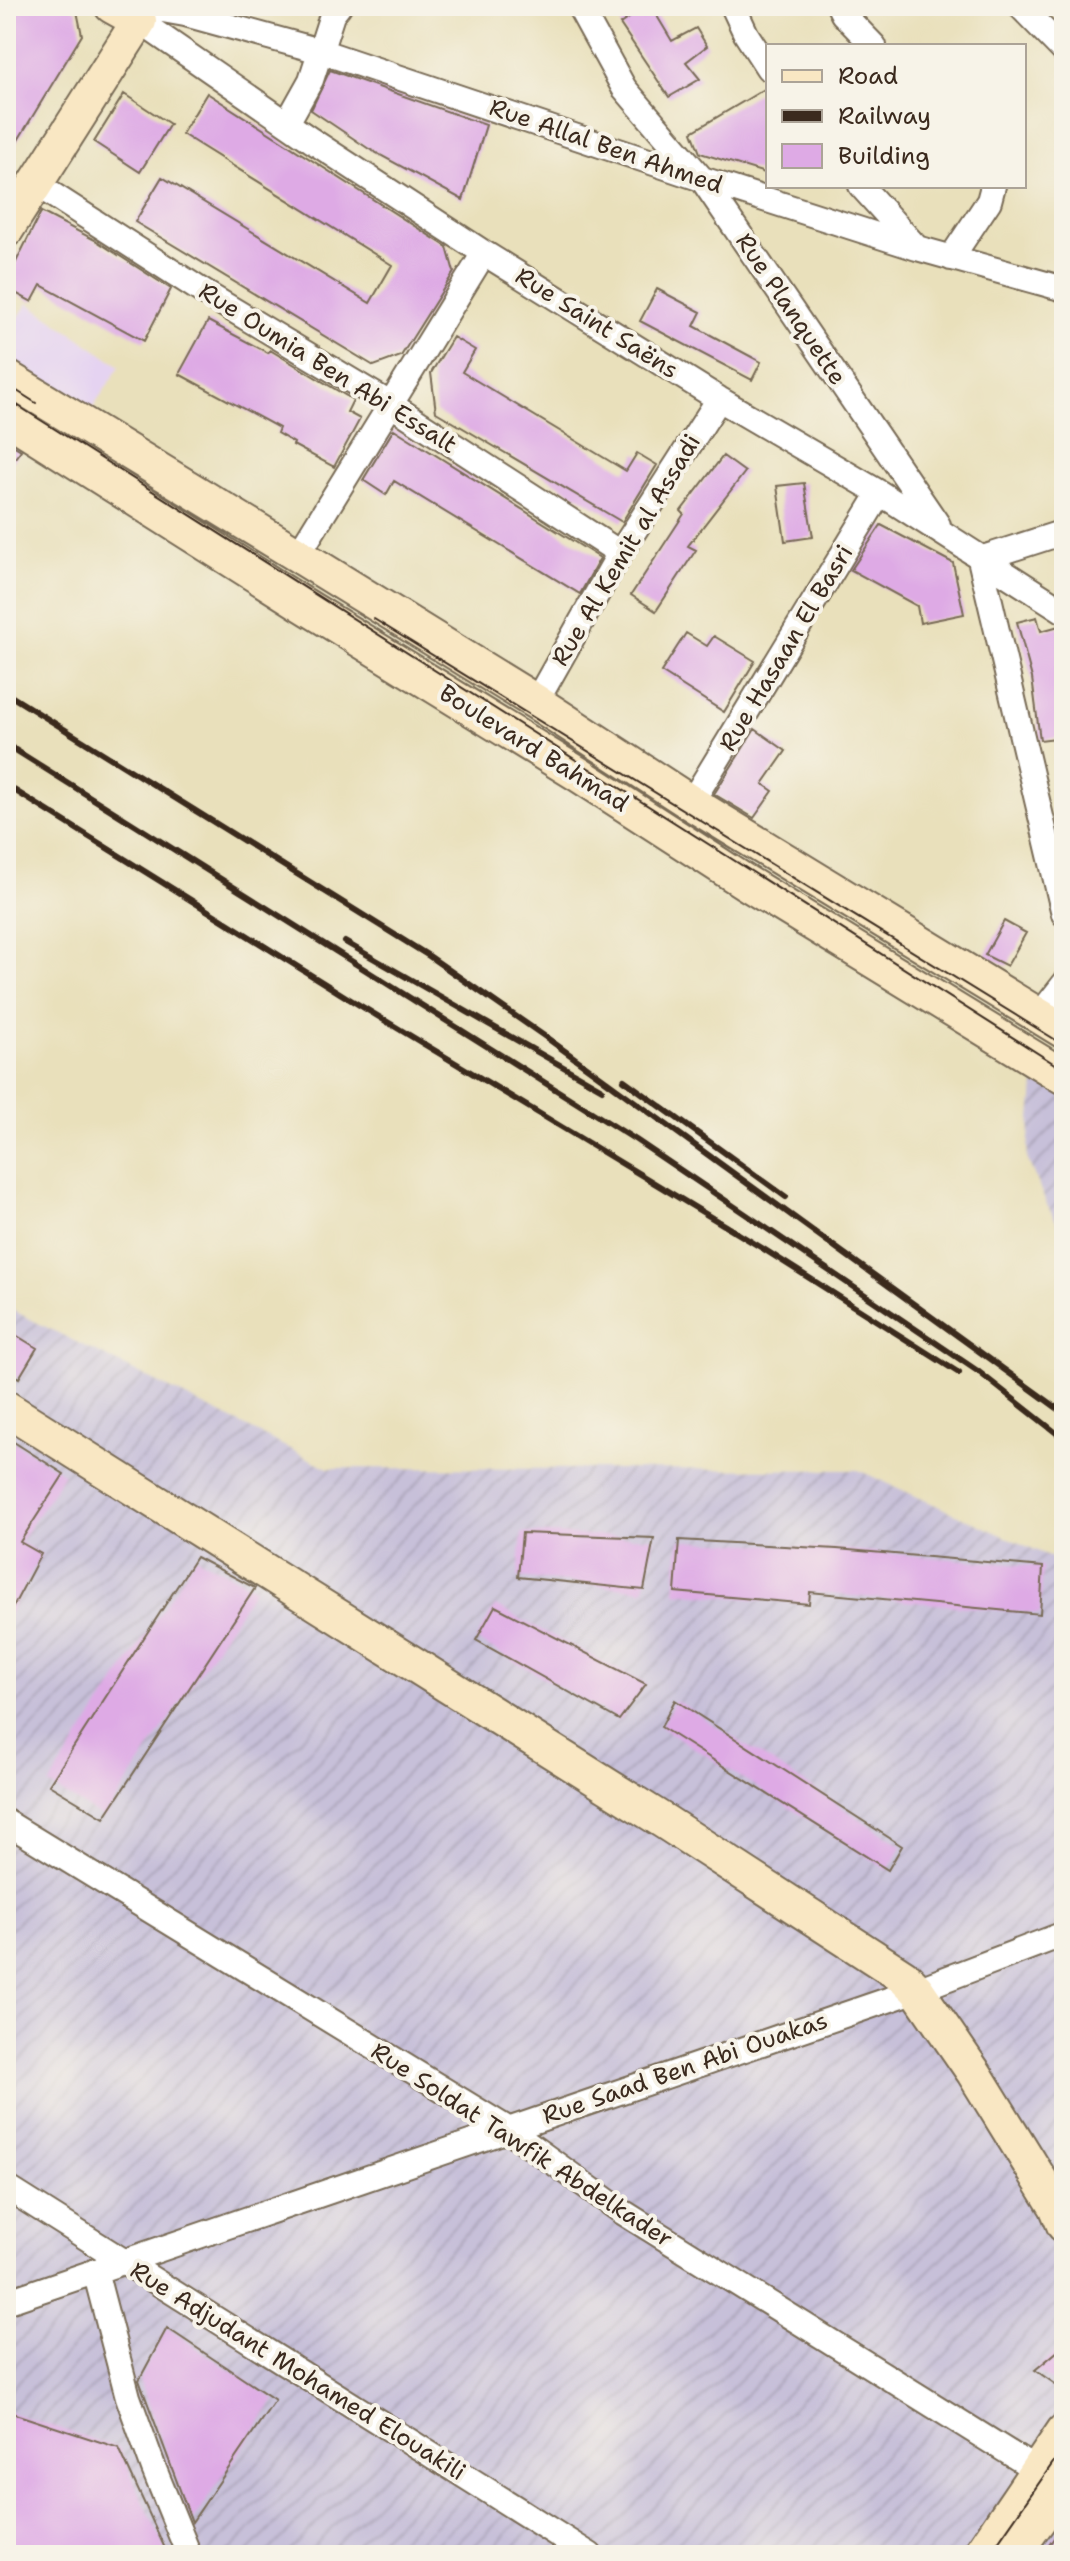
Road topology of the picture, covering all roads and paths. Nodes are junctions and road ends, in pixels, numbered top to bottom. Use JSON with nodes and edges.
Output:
{"nodes":[{"id":1,"x":339,"y":6,"type":"edge"},
{"id":2,"x":579,"y":6,"type":"edge"},
{"id":3,"x":733,"y":6,"type":"edge"},
{"id":4,"x":839,"y":6,"type":"edge"},
{"id":5,"x":1020,"y":6,"type":"edge"},
{"id":6,"x":131,"y":9,"type":"edge"},
{"id":7,"x":872,"y":44,"type":"edge"},
{"id":8,"x":320,"y":51,"type":"junction"},
{"id":9,"x":1064,"y":51,"type":"edge"},
{"id":10,"x":766,"y":65,"type":"edge"},
{"id":11,"x":287,"y":123,"type":"junction"},
{"id":12,"x":702,"y":179,"type":"junction"},
{"id":13,"x":863,"y":188,"type":"edge"},
{"id":14,"x":992,"y":188,"type":"edge"},
{"id":15,"x":21,"y":190,"type":"edge"},
{"id":16,"x":6,"y":230,"type":"edge"},
{"id":17,"x":917,"y":248,"type":"junction"},
{"id":18,"x":484,"y":253,"type":"junction"},
{"id":19,"x":951,"y":258,"type":"junction"},
{"id":20,"x":1064,"y":289,"type":"edge"},
{"id":21,"x":6,"y":377,"type":"edge"},
{"id":22,"x":719,"y":399,"type":"junction"},
{"id":23,"x":390,"y":404,"type":"junction"},
{"id":24,"x":6,"y":417,"type":"edge"},
{"id":25,"x":880,"y":493,"type":"junction"},
{"id":26,"x":1064,"y":532,"type":"edge"},
{"id":27,"x":946,"y":537,"type":"junction"},
{"id":28,"x":620,"y":553,"type":"junction"},
{"id":29,"x":298,"y":555,"type":"junction"},
{"id":30,"x":980,"y":559,"type":"junction"},
{"id":31,"x":1064,"y":611,"type":"edge"},
{"id":32,"x":536,"y":702,"type":"junction"},
{"id":33,"x":691,"y":803,"type":"junction"},
{"id":34,"x":1040,"y":807,"type":"junction"},
{"id":35,"x":1064,"y":822,"type":"edge"},
{"id":36,"x":1064,"y":914,"type":"edge"},
{"id":37,"x":1064,"y":984,"type":"edge"},
{"id":38,"x":1051,"y":1024,"type":"edge"},
{"id":39,"x":1064,"y":1077,"type":"edge"},
{"id":40,"x":6,"y":1408,"type":"edge"},
{"id":41,"x":6,"y":1822,"type":"edge"},
{"id":42,"x":1064,"y":1934,"type":"edge"},
{"id":43,"x":917,"y":1990,"type":"junction"},
{"id":44,"x":506,"y":2128,"type":"junction"},
{"id":45,"x":6,"y":2187,"type":"edge"},
{"id":46,"x":1061,"y":2214,"type":"edge"},
{"id":47,"x":124,"y":2261,"type":"junction"},
{"id":48,"x":95,"y":2271,"type":"junction"},
{"id":49,"x":6,"y":2302,"type":"edge"},
{"id":50,"x":1064,"y":2431,"type":"edge"},
{"id":51,"x":1051,"y":2477,"type":"edge"},
{"id":52,"x":189,"y":2555,"type":"edge"},
{"id":53,"x":590,"y":2555,"type":"edge"},
{"id":54,"x":980,"y":2555,"type":"edge"},
{"id":55,"x":1013,"y":2555,"type":"edge"}],
"edges":[{"from":1,"to":8,"type":"street"},
{"from":2,"to":12,"type":"street","name":"Rue Planquette"},
{"from":3,"to":10,"type":"street"},
{"from":4,"to":7,"type":"street"},
{"from":5,"to":9,"type":"street"},
{"from":6,"to":8,"type":"street","name":"Rue Allal Ben Ahmed"},
{"from":6,"to":11,"type":"street","name":"Rue Saint Saëns"},
{"from":6,"to":15,"type":"main road"},
{"from":8,"to":11,"type":"street"},
{"from":8,"to":12,"type":"street","name":"Rue Allal Ben Ahmed"},
{"from":11,"to":18,"type":"street","name":"Rue Saint Saëns"},
{"from":12,"to":17,"type":"street","name":"Rue Allal Ben Ahmed"},
{"from":12,"to":27,"type":"street","name":"Rue Planquette"},
{"from":13,"to":17,"type":"street"},
{"from":14,"to":19,"type":"street"},
{"from":15,"to":16,"type":"main road"},
{"from":15,"to":23,"type":"street","name":"Rue Oumia Ben Abi Essalt"},
{"from":17,"to":19,"type":"street","name":"Rue Allal Ben Ahmed"},
{"from":18,"to":22,"type":"street","name":"Rue Saint Saëns"},
{"from":18,"to":23,"type":"street"},
{"from":19,"to":20,"type":"street","name":"Rue Allal Ben Ahmed"},
{"from":21,"to":29,"type":"main road","name":"Boulevard Bahmad"},
{"from":22,"to":25,"type":"street","name":"Rue Saint Saëns"},
{"from":22,"to":28,"type":"street","name":"Rue Al Kemit al Assadi"},
{"from":23,"to":28,"type":"street","name":"Rue Oumia Ben Abi Essalt"},
{"from":23,"to":29,"type":"street"},
{"from":24,"to":39,"type":"main road","name":"Boulevard Bahmad"},
{"from":25,"to":27,"type":"street","name":"Rue Saint Saëns"},
{"from":25,"to":33,"type":"street","name":"Rue Hasaan El Basri"},
{"from":26,"to":30,"type":"street"},
{"from":27,"to":30,"type":"street","name":"Rue Saint Saëns"},
{"from":28,"to":32,"type":"street","name":"Rue Al Kemit al Assadi"},
{"from":29,"to":32,"type":"main road","name":"Boulevard Bahmad"},
{"from":30,"to":31,"type":"street","name":"Rue Saint Saëns"},
{"from":30,"to":34,"type":"street"},
{"from":32,"to":33,"type":"main road","name":"Boulevard Bahmad"},
{"from":33,"to":38,"type":"main road","name":"Boulevard Bahmad"},
{"from":34,"to":35,"type":"street"},
{"from":34,"to":36,"type":"street"},
{"from":37,"to":38,"type":"street"},
{"from":40,"to":43,"type":"main road"},
{"from":41,"to":44,"type":"street","name":"Rue Soldat Tawfik Abdelkader"},
{"from":42,"to":43,"type":"street","name":"Rue Saad Ben Abi Ouakas"},
{"from":43,"to":44,"type":"street","name":"Rue Saad Ben Abi Ouakas"},
{"from":43,"to":46,"type":"main road"},
{"from":44,"to":47,"type":"street","name":"Rue Saad Ben Abi Ouakas"},
{"from":44,"to":51,"type":"street","name":"Rue Soldat Tawfik Abdelkader"},
{"from":45,"to":47,"type":"street","name":"Rue Adjudant Mohamed Elouakili"},
{"from":47,"to":48,"type":"street","name":"Rue Saad Ben Abi Ouakas"},
{"from":47,"to":53,"type":"street","name":"Rue Adjudant Mohamed Elouakili"},
{"from":48,"to":49,"type":"street","name":"Rue Saad Ben Abi Ouakas"},
{"from":48,"to":52,"type":"street"},
{"from":50,"to":51,"type":"main road"},
{"from":51,"to":54,"type":"main road"},
{"from":51,"to":55,"type":"main road"}]}
